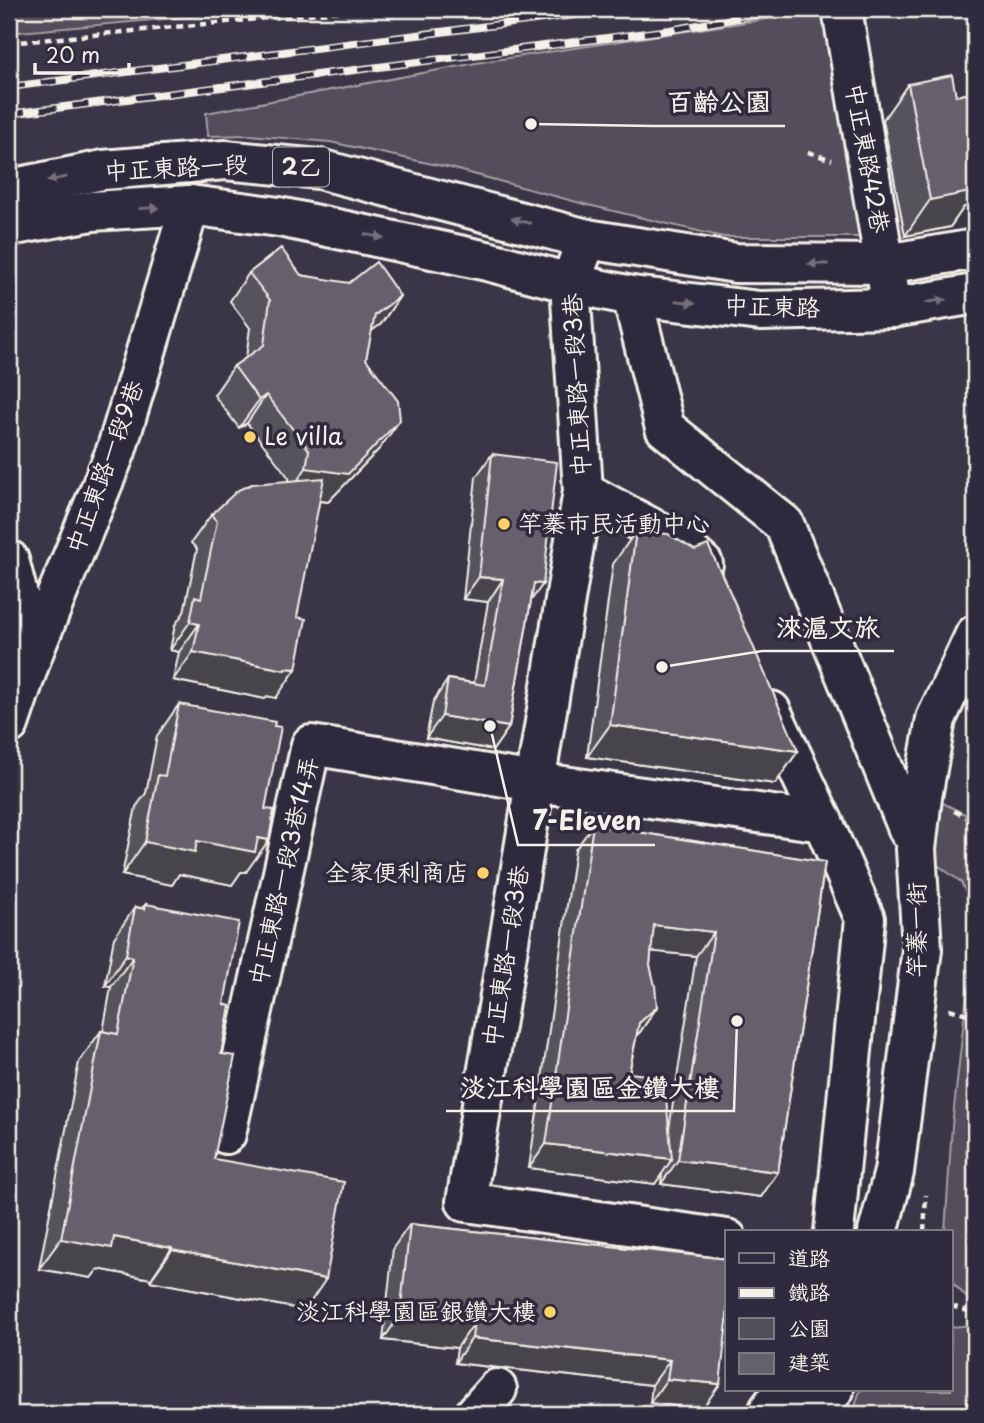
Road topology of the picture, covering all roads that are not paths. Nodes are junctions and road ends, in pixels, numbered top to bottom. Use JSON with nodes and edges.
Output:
{"nodes":[{"id":1,"x":844,"y":24,"type":"edge"},
{"id":2,"x":9,"y":189,"type":"edge"},
{"id":3,"x":190,"y":205,"type":"junction"},
{"id":4,"x":9,"y":226,"type":"edge"},
{"id":5,"x":587,"y":239,"type":"junction"},
{"id":6,"x":975,"y":249,"type":"edge"},
{"id":7,"x":886,"y":264,"type":"junction"},
{"id":8,"x":570,"y":283,"type":"junction"},
{"id":9,"x":975,"y":294,"type":"edge"},
{"id":10,"x":632,"y":296,"type":"junction"},
{"id":11,"x":892,"y":308,"type":"junction"},
{"id":12,"x":583,"y":491,"type":"junction"},
{"id":13,"x":9,"y":560,"type":"edge"},
{"id":14,"x":715,"y":589,"type":"edge"},
{"id":15,"x":975,"y":635,"type":"edge"},
{"id":16,"x":33,"y":653,"type":"junction"},
{"id":17,"x":754,"y":675,"type":"edge"},
{"id":18,"x":9,"y":724,"type":"edge"},
{"id":19,"x":535,"y":782,"type":"junction"},
{"id":20,"x":823,"y":822,"type":"junction"},
{"id":21,"x":909,"y":831,"type":"dead end"},
{"id":22,"x":226,"y":1134,"type":"edge"},
{"id":23,"x":834,"y":1230,"type":"edge"},
{"id":24,"x":879,"y":1230,"type":"edge"},
{"id":25,"x":725,"y":1240,"type":"edge"},
{"id":26,"x":810,"y":1392,"type":"edge"},
{"id":27,"x":832,"y":1392,"type":"edge"},
{"id":28,"x":785,"y":1405,"type":"edge"},
{"id":29,"x":807,"y":1414,"type":"edge"}],
"edges":[{"from":1,"to":7,"type":"street","name":"中正東路42巷"},
{"from":5,"to":2,"type":"street","name":"中正東路一段","number":"2乙","one_way":true},
{"from":4,"to":3,"type":"street","name":"中正東路一段","number":"2乙","one_way":true},
{"from":3,"to":8,"type":"street","name":"中正東路一段","number":"2乙","one_way":true},
{"from":3,"to":16,"type":"street","name":"中正東路一段9巷"},
{"from":7,"to":5,"type":"street","name":"中正東路","number":"2乙","one_way":true},
{"from":5,"to":8,"type":"street","name":"中正東路一段3巷"},
{"from":6,"to":7,"type":"street","name":"中正東路","number":"2乙"},
{"from":7,"to":11,"type":"street","name":"中正東路42巷"},
{"from":8,"to":10,"type":"street","name":"中正東路","number":"2乙"},
{"from":8,"to":12,"type":"street","name":"中正東路一段3巷"},
{"from":11,"to":9,"type":"street","name":"中正東路","number":"2乙","one_way":true},
{"from":10,"to":11,"type":"street","name":"中正東路","number":"2乙","one_way":true},
{"from":10,"to":21,"type":"street"},
{"from":12,"to":14,"type":"street","name":"中正東路一段3巷"},
{"from":12,"to":19,"type":"street","name":"中正東路一段3巷"},
{"from":13,"to":16,"type":"street"},
{"from":15,"to":24,"type":"street","name":"竿蓁一街"},
{"from":16,"to":18,"type":"street","name":"中正東路一段9巷"},
{"from":17,"to":20,"type":"street"},
{"from":19,"to":20,"type":"street"},
{"from":19,"to":22,"type":"street","name":"中正東路一段3巷14弄"},
{"from":19,"to":25,"type":"street","name":"中正東路一段3巷"},
{"from":20,"to":23,"type":"street"},
{"from":26,"to":28,"type":"street"},
{"from":27,"to":29,"type":"street"}]}
